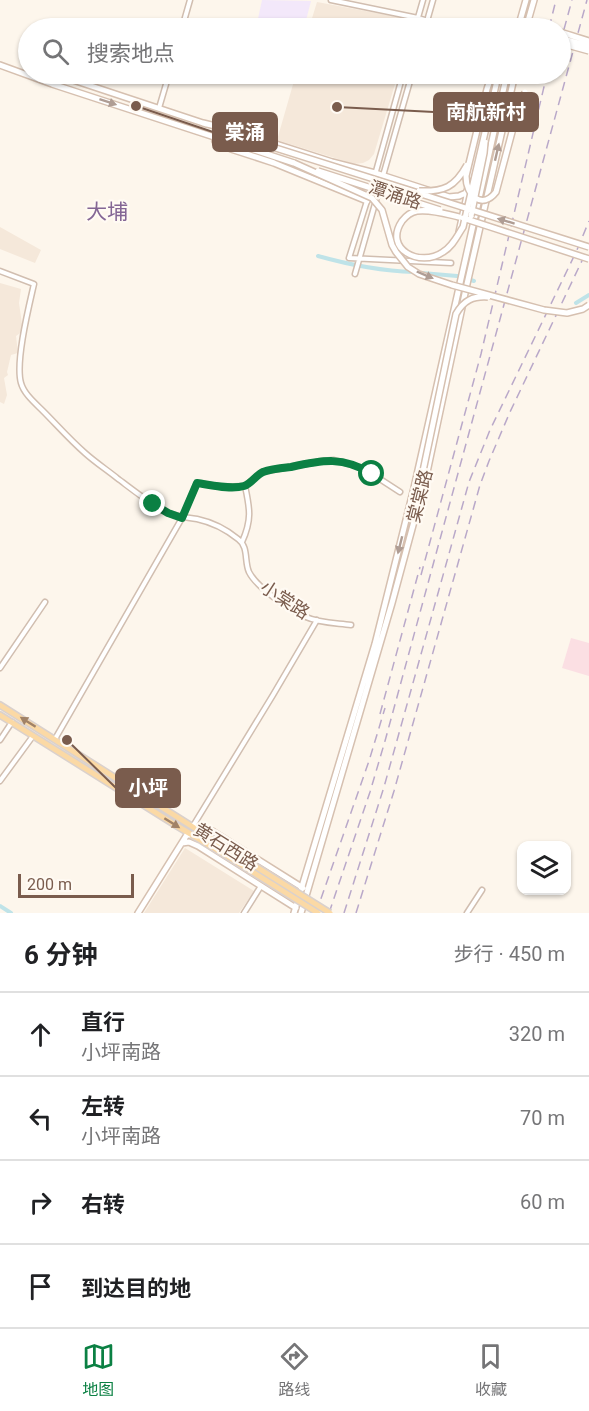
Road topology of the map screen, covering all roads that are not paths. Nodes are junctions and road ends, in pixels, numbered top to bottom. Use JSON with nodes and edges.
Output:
{"nodes":[{"id":1,"x":190,"y":0,"type":"edge"},
{"id":2,"x":331,"y":0,"type":"edge"},
{"id":3,"x":423,"y":0,"type":"edge"},
{"id":4,"x":433,"y":0,"type":"edge"},
{"id":5,"x":525,"y":0,"type":"edge"},
{"id":6,"x":534,"y":0,"type":"edge"},
{"id":7,"x":185,"y":18,"type":"edge"},
{"id":8,"x":418,"y":18,"type":"joint"},
{"id":9,"x":428,"y":18,"type":"edge"},
{"id":10,"x":520,"y":18,"type":"edge"},
{"id":11,"x":529,"y":18,"type":"edge"},
{"id":12,"x":571,"y":35,"type":"edge"},
{"id":13,"x":589,"y":41,"type":"edge"},
{"id":14,"x":571,"y":43,"type":"edge"},
{"id":15,"x":571,"y":45,"type":"edge"},
{"id":16,"x":589,"y":46,"type":"edge"},
{"id":17,"x":589,"y":51,"type":"edge"},
{"id":18,"x":0,"y":65,"type":"edge"},
{"id":19,"x":18,"y":72,"type":"edge"},
{"id":20,"x":52,"y":84,"type":"edge"},
{"id":21,"x":85,"y":84,"type":"edge"},
{"id":22,"x":166,"y":84,"type":"edge"},
{"id":23,"x":400,"y":84,"type":"edge"},
{"id":24,"x":409,"y":84,"type":"edge"},
{"id":25,"x":489,"y":84,"type":"edge"},
{"id":26,"x":494,"y":84,"type":"edge"},
{"id":27,"x":496,"y":84,"type":"edge"},
{"id":28,"x":505,"y":84,"type":"edge"},
{"id":29,"x":513,"y":84,"type":"edge"},
{"id":30,"x":159,"y":109,"type":"junction"},
{"id":31,"x":203,"y":123,"type":"junction"},
{"id":32,"x":503,"y":124,"type":"junction"},
{"id":33,"x":200,"y":133,"type":"junction"},
{"id":34,"x":485,"y":134,"type":"junction"},
{"id":35,"x":471,"y":158,"type":"junction"},
{"id":36,"x":294,"y":163,"type":"junction"},
{"id":37,"x":375,"y":173,"type":"junction"},
{"id":38,"x":384,"y":176,"type":"junction"},
{"id":39,"x":471,"y":181,"type":"junction"},
{"id":40,"x":397,"y":187,"type":"junction"},
{"id":41,"x":367,"y":201,"type":"junction"},
{"id":42,"x":459,"y":217,"type":"junction"},
{"id":43,"x":359,"y":229,"type":"junction"},
{"id":44,"x":471,"y":230,"type":"junction"},
{"id":45,"x":368,"y":232,"type":"junction"},
{"id":46,"x":458,"y":236,"type":"junction"},
{"id":47,"x":589,"y":246,"type":"edge"},
{"id":48,"x":359,"y":258,"type":"junction"},
{"id":49,"x":589,"y":259,"type":"edge"},
{"id":50,"x":451,"y":263,"type":"dead end"},
{"id":51,"x":0,"y":271,"type":"edge"},
{"id":52,"x":355,"y":274,"type":"dead end"},
{"id":53,"x":503,"y":299,"type":"junction"},
{"id":54,"x":589,"y":305,"type":"edge"},
{"id":55,"x":245,"y":486,"type":"junction"},
{"id":56,"x":400,"y":492,"type":"dead end"},
{"id":57,"x":417,"y":510,"type":"junction"},
{"id":58,"x":182,"y":518,"type":"junction"},
{"id":59,"x":242,"y":542,"type":"junction"},
{"id":60,"x":45,"y":602,"type":"dead end"},
{"id":61,"x":317,"y":620,"type":"junction"},
{"id":62,"x":351,"y":625,"type":"dead end"},
{"id":63,"x":0,"y":668,"type":"edge"},
{"id":64,"x":0,"y":705,"type":"edge"},
{"id":65,"x":0,"y":715,"type":"edge"},
{"id":66,"x":12,"y":722,"type":"junction"},
{"id":67,"x":34,"y":736,"type":"junction"},
{"id":68,"x":55,"y":739,"type":"junction"},
{"id":69,"x":0,"y":740,"type":"edge"},
{"id":70,"x":0,"y":781,"type":"edge"},
{"id":71,"x":193,"y":826,"type":"junction"},
{"id":72,"x":188,"y":833,"type":"junction"},
{"id":73,"x":182,"y":843,"type":"junction"},
{"id":74,"x":198,"y":846,"type":"junction"},
{"id":75,"x":221,"y":848,"type":"junction"},
{"id":76,"x":281,"y":874,"type":"junction"},
{"id":77,"x":261,"y":886,"type":"junction"},
{"id":78,"x":304,"y":890,"type":"junction"},
{"id":79,"x":482,"y":890,"type":"dead end"},
{"id":80,"x":269,"y":892,"type":"junction"},
{"id":81,"x":295,"y":910,"type":"edge"},
{"id":82,"x":301,"y":912,"type":"edge"},
{"id":83,"x":138,"y":913,"type":"edge"},
{"id":84,"x":244,"y":913,"type":"edge"},
{"id":85,"x":318,"y":913,"type":"edge"},
{"id":86,"x":330,"y":913,"type":"edge"},
{"id":87,"x":467,"y":913,"type":"edge"}],
"edges":[{"from":1,"to":7,"type":"street"},
{"from":2,"to":8,"type":"street"},
{"from":3,"to":8,"type":"street"},
{"from":4,"to":9,"type":"street"},
{"from":5,"to":10,"type":"main road"},
{"from":6,"to":11,"type":"main road"},
{"from":12,"to":13,"type":"main road","bridge":true},
{"from":14,"to":16,"type":"main road","bridge":true},
{"from":15,"to":17,"type":"main road","bridge":true},
{"from":18,"to":19,"type":"main road"},
{"from":20,"to":33,"type":"main road","one_way":true},
{"from":21,"to":30,"type":"main road"},
{"from":22,"to":30,"type":"street"},
{"from":23,"to":37,"type":"street"},
{"from":24,"to":38,"type":"street"},
{"from":25,"to":35,"type":"main road","bridge":true},
{"from":26,"to":39,"type":"main road"},
{"from":27,"to":34,"type":"main road","bridge":true},
{"from":28,"to":44,"type":"main road","name":"棠棠路"},
{"from":29,"to":32,"type":"main road","name":"棠棠路"},
{"from":30,"to":31,"type":"main road"},
{"from":31,"to":37,"type":"main road"},
{"from":31,"to":40,"type":"main road","name":"潭涌路","bridge":true},
{"from":32,"to":35,"type":"main road","bridge":true},
{"from":57,"to":32,"type":"main road","name":"棠棠路","one_way":true},
{"from":33,"to":36,"type":"main road","name":"潭涌路"},
{"from":33,"to":41,"type":"main road"},
{"from":34,"to":44,"type":"main road","bridge":true},
{"from":34,"to":46,"type":"main road","bridge":true},
{"from":35,"to":40,"type":"main road","bridge":true},
{"from":36,"to":42,"type":"main road","name":"潭涌路","bridge":true},
{"from":36,"to":53,"type":"main road","one_way":true,"bridge":true},
{"from":37,"to":38,"type":"main road"},
{"from":37,"to":41,"type":"street"},
{"from":38,"to":39,"type":"main road"},
{"from":38,"to":45,"type":"street"},
{"from":39,"to":46,"type":"main road"},
{"from":47,"to":40,"type":"main road","name":"潭涌路","one_way":true,"bridge":true},
{"from":41,"to":43,"type":"street"},
{"from":42,"to":46,"type":"main road","bridge":true},
{"from":42,"to":49,"type":"main road","name":"潭涌路","bridge":true},
{"from":43,"to":45,"type":"street"},
{"from":43,"to":48,"type":"street"},
{"from":44,"to":78,"type":"main road","name":"棠棠路","one_way":true},
{"from":45,"to":48,"type":"street"},
{"from":48,"to":50,"type":"street"},
{"from":48,"to":52,"type":"street"},
{"from":51,"to":58,"type":"street"},
{"from":53,"to":54,"type":"main road","bridge":true},
{"from":53,"to":57,"type":"main road","bridge":true},
{"from":55,"to":56,"type":"street"},
{"from":55,"to":58,"type":"street"},
{"from":55,"to":59,"type":"street"},
{"from":57,"to":78,"type":"main road","name":"棠棠路"},
{"from":58,"to":59,"type":"street"},
{"from":58,"to":68,"type":"street"},
{"from":59,"to":61,"type":"street","name":"小棠路"},
{"from":60,"to":63,"type":"street"},
{"from":61,"to":62,"type":"street","name":"小棠路"},
{"from":61,"to":71,"type":"street"},
{"from":68,"to":64,"type":"main road","name":"黄石西路","one_way":true},
{"from":65,"to":66,"type":"main road","name":"黄石西路"},
{"from":66,"to":67,"type":"main road","name":"黄石西路"},
{"from":66,"to":69,"type":"street"},
{"from":67,"to":70,"type":"street"},
{"from":67,"to":72,"type":"main road","name":"黄石西路","one_way":true},
{"from":68,"to":71,"type":"main road","name":"黄石西路"},
{"from":71,"to":75,"type":"main road","name":"黄石西路"},
{"from":71,"to":76,"type":"main road"},
{"from":72,"to":73,"type":"main road"},
{"from":72,"to":74,"type":"main road"},
{"from":72,"to":75,"type":"main road","name":"黄石西路"},
{"from":73,"to":74,"type":"main road"},
{"from":73,"to":83,"type":"main road"},
{"from":74,"to":77,"type":"main road"},
{"from":75,"to":85,"type":"main road","name":"黄石西路","bridge":true},
{"from":75,"to":86,"type":"main road","name":"黄石西路","bridge":true},
{"from":76,"to":78,"type":"main road"},
{"from":76,"to":80,"type":"main road"},
{"from":77,"to":80,"type":"main road"},
{"from":77,"to":84,"type":"street"},
{"from":78,"to":81,"type":"main road","name":"棠棠路"},
{"from":78,"to":82,"type":"main road","name":"棠棠路"},
{"from":79,"to":87,"type":"street"},
{"from":80,"to":81,"type":"main road"},
{"from":81,"to":82,"type":"main road"}]}
